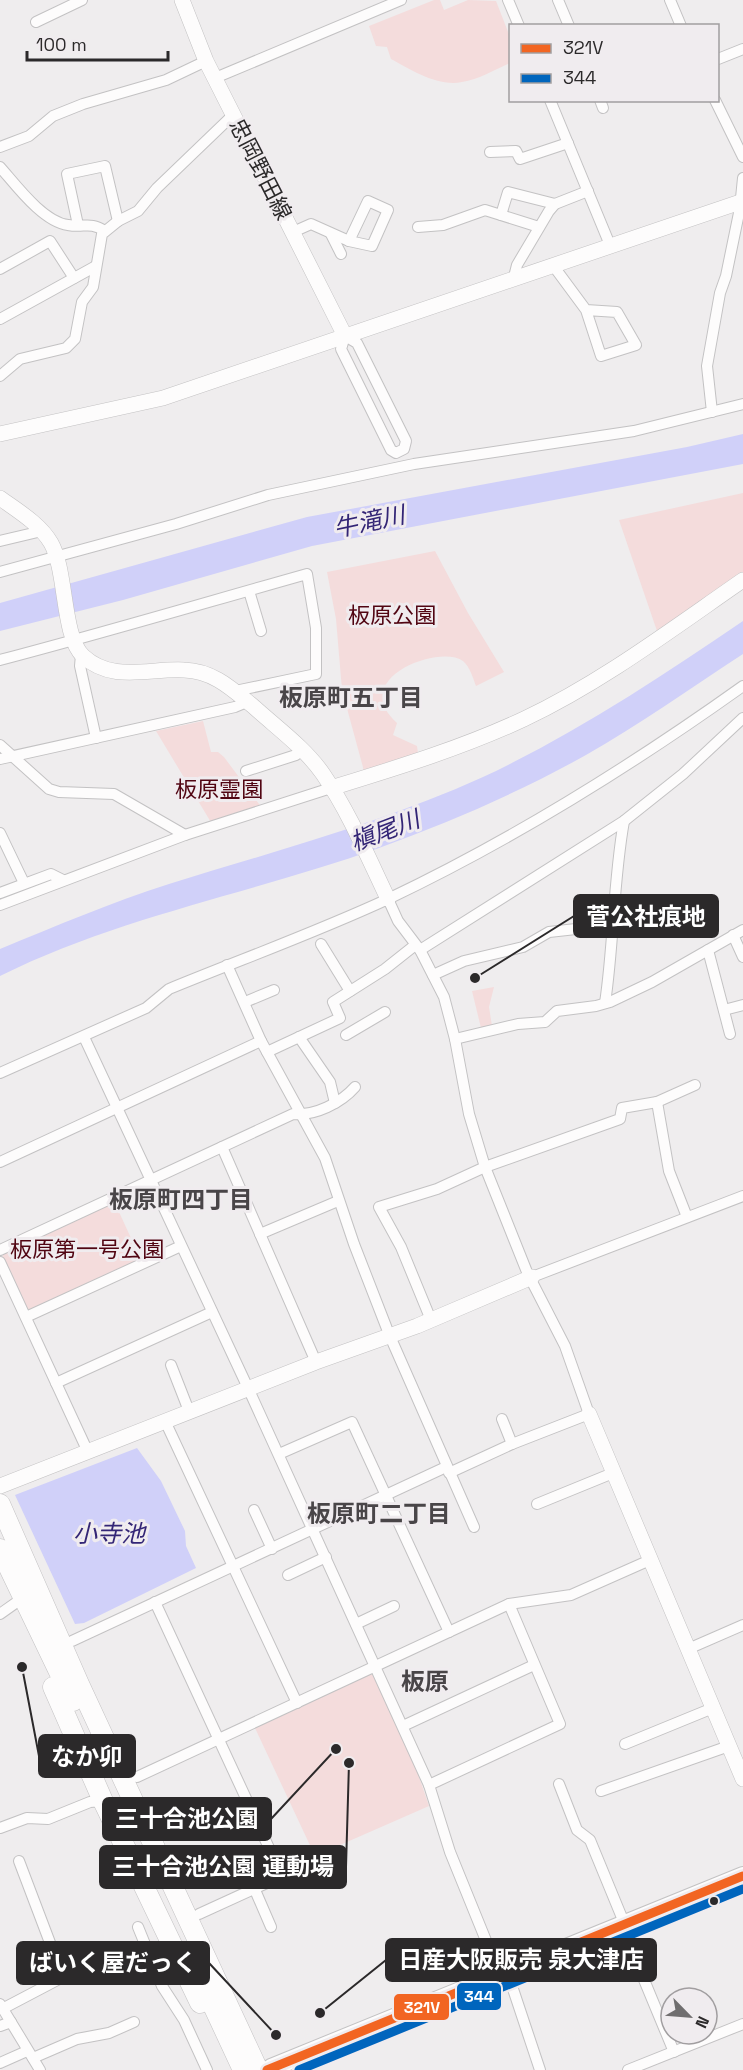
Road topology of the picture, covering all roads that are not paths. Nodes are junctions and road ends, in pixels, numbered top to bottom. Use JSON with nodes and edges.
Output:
{"nodes":[{"id":1,"x":82,"y":0,"type":"edge"},
{"id":2,"x":182,"y":0,"type":"edge"},
{"id":3,"x":367,"y":0,"type":"edge"},
{"id":4,"x":400,"y":0,"type":"edge"},
{"id":5,"x":508,"y":0,"type":"edge"},
{"id":6,"x":558,"y":0,"type":"edge"},
{"id":7,"x":670,"y":0,"type":"edge"},
{"id":8,"x":372,"y":11,"type":"junction"},
{"id":9,"x":36,"y":22,"type":"dead end"},
{"id":10,"x":518,"y":24,"type":"edge"},
{"id":11,"x":568,"y":24,"type":"edge"},
{"id":12,"x":680,"y":24,"type":"edge"},
{"id":13,"x":743,"y":49,"type":"edge"},
{"id":14,"x":719,"y":58,"type":"edge"},
{"id":15,"x":206,"y":62,"type":"junction"},
{"id":16,"x":215,"y":78,"type":"junction"},
{"id":17,"x":551,"y":102,"type":"edge"},
{"id":18,"x":716,"y":102,"type":"edge"},
{"id":19,"x":234,"y":114,"type":"junction"},
{"id":20,"x":568,"y":143,"type":"junction"},
{"id":21,"x":0,"y":147,"type":"edge"},
{"id":22,"x":490,"y":152,"type":"dead end"},
{"id":23,"x":743,"y":157,"type":"edge"},
{"id":24,"x":0,"y":167,"type":"edge"},
{"id":25,"x":743,"y":178,"type":"edge"},
{"id":26,"x":588,"y":191,"type":"junction"},
{"id":27,"x":742,"y":201,"type":"edge"},
{"id":28,"x":555,"y":204,"type":"junction"},
{"id":29,"x":501,"y":215,"type":"junction"},
{"id":30,"x":118,"y":221,"type":"junction"},
{"id":31,"x":78,"y":225,"type":"junction"},
{"id":32,"x":418,"y":227,"type":"dead end"},
{"id":33,"x":539,"y":227,"type":"junction"},
{"id":34,"x":105,"y":231,"type":"junction"},
{"id":35,"x":293,"y":232,"type":"junction"},
{"id":36,"x":331,"y":234,"type":"junction"},
{"id":37,"x":349,"y":241,"type":"dead end"},
{"id":38,"x":610,"y":245,"type":"junction"},
{"id":39,"x":341,"y":254,"type":"dead end"},
{"id":40,"x":552,"y":264,"type":"junction"},
{"id":41,"x":96,"y":266,"type":"junction"},
{"id":42,"x":0,"y":269,"type":"edge"},
{"id":43,"x":514,"y":277,"type":"junction"},
{"id":44,"x":74,"y":279,"type":"junction"},
{"id":45,"x":586,"y":310,"type":"junction"},
{"id":46,"x":0,"y":319,"type":"edge"},
{"id":47,"x":345,"y":336,"type":"junction"},
{"id":48,"x":0,"y":376,"type":"edge"},
{"id":49,"x":743,"y":404,"type":"edge"},
{"id":50,"x":712,"y":412,"type":"junction"},
{"id":51,"x":0,"y":434,"type":"edge"},
{"id":52,"x":0,"y":498,"type":"edge"},
{"id":53,"x":42,"y":531,"type":"junction"},
{"id":54,"x":0,"y":541,"type":"edge"},
{"id":55,"x":57,"y":560,"type":"junction"},
{"id":56,"x":0,"y":572,"type":"edge"},
{"id":57,"x":743,"y":580,"type":"edge"},
{"id":58,"x":249,"y":591,"type":"junction"},
{"id":59,"x":261,"y":631,"type":"dead end"},
{"id":60,"x":72,"y":633,"type":"junction"},
{"id":61,"x":81,"y":655,"type":"junction"},
{"id":62,"x":0,"y":660,"type":"edge"},
{"id":63,"x":743,"y":686,"type":"edge"},
{"id":64,"x":235,"y":691,"type":"junction"},
{"id":65,"x":247,"y":702,"type":"junction"},
{"id":66,"x":743,"y":718,"type":"edge"},
{"id":67,"x":96,"y":738,"type":"junction"},
{"id":68,"x":0,"y":745,"type":"edge"},
{"id":69,"x":302,"y":750,"type":"junction"},
{"id":70,"x":12,"y":756,"type":"junction"},
{"id":71,"x":0,"y":759,"type":"edge"},
{"id":72,"x":251,"y":766,"type":"dead end"},
{"id":73,"x":335,"y":795,"type":"junction"},
{"id":74,"x":624,"y":821,"type":"junction"},
{"id":75,"x":185,"y":835,"type":"junction"},
{"id":76,"x":1,"y":838,"type":"edge"},
{"id":77,"x":63,"y":880,"type":"junction"},
{"id":78,"x":24,"y":883,"type":"junction"},
{"id":79,"x":385,"y":892,"type":"junction"},
{"id":80,"x":0,"y":893,"type":"edge"},
{"id":81,"x":0,"y":905,"type":"edge"},
{"id":82,"x":612,"y":925,"type":"junction"},
{"id":83,"x":743,"y":930,"type":"edge"},
{"id":84,"x":733,"y":936,"type":"junction"},
{"id":85,"x":321,"y":944,"type":"dead end"},
{"id":86,"x":417,"y":948,"type":"junction"},
{"id":87,"x":708,"y":950,"type":"junction"},
{"id":88,"x":743,"y":957,"type":"edge"},
{"id":89,"x":227,"y":965,"type":"junction"},
{"id":90,"x":433,"y":975,"type":"junction"},
{"id":91,"x":274,"y":990,"type":"dead end"},
{"id":92,"x":350,"y":992,"type":"junction"},
{"id":93,"x":245,"y":1002,"type":"junction"},
{"id":94,"x":605,"y":1003,"type":"junction"},
{"id":95,"x":743,"y":1005,"type":"edge"},
{"id":96,"x":724,"y":1010,"type":"junction"},
{"id":97,"x":385,"y":1012,"type":"dead end"},
{"id":98,"x":336,"y":1019,"type":"junction"},
{"id":99,"x":730,"y":1034,"type":"dead end"},
{"id":100,"x":84,"y":1037,"type":"junction"},
{"id":101,"x":299,"y":1037,"type":"junction"},
{"id":102,"x":455,"y":1039,"type":"junction"},
{"id":103,"x":261,"y":1041,"type":"junction"},
{"id":104,"x":267,"y":1052,"type":"junction"},
{"id":105,"x":0,"y":1073,"type":"edge"},
{"id":106,"x":695,"y":1085,"type":"dead end"},
{"id":107,"x":355,"y":1087,"type":"dead end"},
{"id":108,"x":657,"y":1102,"type":"junction"},
{"id":109,"x":335,"y":1103,"type":"junction"},
{"id":110,"x":118,"y":1108,"type":"junction"},
{"id":111,"x":300,"y":1114,"type":"junction"},
{"id":112,"x":222,"y":1147,"type":"junction"},
{"id":113,"x":0,"y":1162,"type":"edge"},
{"id":114,"x":485,"y":1167,"type":"junction"},
{"id":115,"x":151,"y":1180,"type":"junction"},
{"id":116,"x":743,"y":1196,"type":"edge"},
{"id":117,"x":338,"y":1201,"type":"junction"},
{"id":118,"x":687,"y":1217,"type":"junction"},
{"id":119,"x":260,"y":1234,"type":"junction"},
{"id":120,"x":182,"y":1246,"type":"junction"},
{"id":121,"x":0,"y":1250,"type":"edge"},
{"id":122,"x":0,"y":1262,"type":"edge"},
{"id":123,"x":532,"y":1277,"type":"junction"},
{"id":124,"x":212,"y":1312,"type":"junction"},
{"id":125,"x":26,"y":1317,"type":"junction"},
{"id":126,"x":431,"y":1320,"type":"junction"},
{"id":127,"x":389,"y":1334,"type":"junction"},
{"id":128,"x":316,"y":1362,"type":"junction"},
{"id":129,"x":171,"y":1365,"type":"dead end"},
{"id":130,"x":56,"y":1383,"type":"junction"},
{"id":131,"x":249,"y":1388,"type":"junction"},
{"id":132,"x":189,"y":1411,"type":"junction"},
{"id":133,"x":589,"y":1414,"type":"junction"},
{"id":134,"x":502,"y":1419,"type":"dead end"},
{"id":135,"x":165,"y":1421,"type":"junction"},
{"id":136,"x":512,"y":1444,"type":"junction"},
{"id":137,"x":88,"y":1452,"type":"junction"},
{"id":138,"x":279,"y":1454,"type":"junction"},
{"id":139,"x":448,"y":1470,"type":"junction"},
{"id":140,"x":613,"y":1473,"type":"junction"},
{"id":141,"x":0,"y":1486,"type":"edge"},
{"id":142,"x":386,"y":1496,"type":"junction"},
{"id":143,"x":0,"y":1504,"type":"edge"},
{"id":144,"x":537,"y":1504,"type":"dead end"},
{"id":145,"x":254,"y":1510,"type":"dead end"},
{"id":146,"x":474,"y":1527,"type":"dead end"},
{"id":147,"x":314,"y":1530,"type":"junction"},
{"id":148,"x":0,"y":1549,"type":"edge"},
{"id":149,"x":272,"y":1549,"type":"junction"},
{"id":150,"x":326,"y":1557,"type":"junction"},
{"id":151,"x":650,"y":1560,"type":"junction"},
{"id":152,"x":234,"y":1566,"type":"junction"},
{"id":153,"x":288,"y":1575,"type":"dead end"},
{"id":154,"x":32,"y":1600,"type":"junction"},
{"id":155,"x":155,"y":1602,"type":"junction"},
{"id":156,"x":509,"y":1604,"type":"junction"},
{"id":157,"x":394,"y":1606,"type":"dead end"},
{"id":158,"x":0,"y":1614,"type":"edge"},
{"id":159,"x":356,"y":1624,"type":"junction"},
{"id":160,"x":743,"y":1625,"type":"edge"},
{"id":161,"x":449,"y":1632,"type":"junction"},
{"id":162,"x":72,"y":1641,"type":"junction"},
{"id":163,"x":688,"y":1649,"type":"junction"},
{"id":164,"x":534,"y":1665,"type":"junction"},
{"id":165,"x":375,"y":1666,"type":"junction"},
{"id":166,"x":74,"y":1687,"type":"junction"},
{"id":167,"x":297,"y":1703,"type":"junction"},
{"id":168,"x":713,"y":1708,"type":"junction"},
{"id":169,"x":403,"y":1726,"type":"junction"},
{"id":170,"x":219,"y":1739,"type":"junction"},
{"id":171,"x":624,"y":1744,"type":"dead end"},
{"id":172,"x":729,"y":1746,"type":"junction"},
{"id":173,"x":137,"y":1777,"type":"junction"},
{"id":174,"x":743,"y":1779,"type":"edge"},
{"id":175,"x":559,"y":1784,"type":"dead end"},
{"id":176,"x":429,"y":1785,"type":"junction"},
{"id":177,"x":605,"y":1786,"type":"dead end"},
{"id":178,"x":103,"y":1801,"type":"junction"},
{"id":179,"x":0,"y":1828,"type":"edge"},
{"id":180,"x":19,"y":1861,"type":"dead end"},
{"id":181,"x":315,"y":1861,"type":"dead end"},
{"id":182,"x":282,"y":1876,"type":"junction"},
{"id":183,"x":743,"y":1876,"type":"edge"},
{"id":184,"x":255,"y":1890,"type":"junction"},
{"id":185,"x":199,"y":1914,"type":"junction"},
{"id":186,"x":625,"y":1925,"type":"junction"},
{"id":187,"x":138,"y":1927,"type":"dead end"},
{"id":188,"x":271,"y":1927,"type":"dead end"},
{"id":189,"x":128,"y":1950,"type":"dead end"},
{"id":190,"x":500,"y":1975,"type":"junction"},
{"id":191,"x":63,"y":1977,"type":"junction"},
{"id":192,"x":2,"y":2006,"type":"edge"},
{"id":193,"x":11,"y":2022,"type":"junction"},
{"id":194,"x":134,"y":2022,"type":"dead end"},
{"id":195,"x":743,"y":2024,"type":"edge"},
{"id":196,"x":0,"y":2026,"type":"edge"},
{"id":197,"x":674,"y":2052,"type":"junction"},
{"id":198,"x":30,"y":2055,"type":"junction"},
{"id":199,"x":0,"y":2063,"type":"edge"},
{"id":200,"x":40,"y":2070,"type":"edge"},
{"id":201,"x":207,"y":2070,"type":"edge"},
{"id":202,"x":232,"y":2070,"type":"edge"},
{"id":203,"x":243,"y":2070,"type":"edge"},
{"id":204,"x":267,"y":2070,"type":"edge"},
{"id":205,"x":540,"y":2070,"type":"edge"},
{"id":206,"x":628,"y":2070,"type":"edge"}],
"edges":[{"from":1,"to":9,"type":"street"},
{"from":2,"to":15,"type":"street","name":"忠岡野田線"},
{"from":3,"to":8,"type":"street"},
{"from":4,"to":8,"type":"street"},
{"from":5,"to":10,"type":"street"},
{"from":6,"to":11,"type":"street"},
{"from":7,"to":12,"type":"street"},
{"from":8,"to":16,"type":"street"},
{"from":13,"to":14,"type":"street"},
{"from":15,"to":16,"type":"street","name":"忠岡野田線"},
{"from":15,"to":21,"type":"street"},
{"from":16,"to":19,"type":"street","name":"忠岡野田線"},
{"from":17,"to":20,"type":"street"},
{"from":18,"to":23,"type":"street"},
{"from":19,"to":30,"type":"street"},
{"from":19,"to":35,"type":"street","name":"忠岡野田線"},
{"from":20,"to":22,"type":"street"},
{"from":20,"to":26,"type":"street"},
{"from":24,"to":31,"type":"street"},
{"from":25,"to":27,"type":"street"},
{"from":26,"to":28,"type":"street"},
{"from":26,"to":38,"type":"street"},
{"from":27,"to":38,"type":"street"},
{"from":27,"to":50,"type":"street"},
{"from":28,"to":29,"type":"street"},
{"from":28,"to":33,"type":"street"},
{"from":29,"to":32,"type":"street"},
{"from":29,"to":33,"type":"street"},
{"from":30,"to":31,"type":"street"},
{"from":30,"to":34,"type":"street"},
{"from":31,"to":34,"type":"street"},
{"from":33,"to":43,"type":"street"},
{"from":34,"to":41,"type":"street"},
{"from":35,"to":36,"type":"street"},
{"from":35,"to":47,"type":"street","name":"忠岡野田線"},
{"from":36,"to":37,"type":"street"},
{"from":36,"to":39,"type":"street"},
{"from":38,"to":40,"type":"street"},
{"from":40,"to":43,"type":"street"},
{"from":40,"to":45,"type":"street"},
{"from":41,"to":44,"type":"street"},
{"from":41,"to":48,"type":"street"},
{"from":42,"to":44,"type":"street"},
{"from":43,"to":47,"type":"street"},
{"from":44,"to":46,"type":"street"},
{"from":45,"to":45,"type":"street"},
{"from":47,"to":47,"type":"street"},
{"from":47,"to":51,"type":"street"},
{"from":49,"to":50,"type":"street"},
{"from":50,"to":55,"type":"street"},
{"from":52,"to":53,"type":"street"},
{"from":53,"to":54,"type":"street"},
{"from":53,"to":55,"type":"street"},
{"from":55,"to":56,"type":"street"},
{"from":55,"to":60,"type":"street"},
{"from":57,"to":73,"type":"street"},
{"from":58,"to":59,"type":"street"},
{"from":58,"to":60,"type":"street"},
{"from":58,"to":64,"type":"street"},
{"from":60,"to":61,"type":"street"},
{"from":60,"to":62,"type":"street"},
{"from":61,"to":64,"type":"street"},
{"from":61,"to":67,"type":"street"},
{"from":63,"to":79,"type":"street"},
{"from":64,"to":65,"type":"street"},
{"from":65,"to":67,"type":"street"},
{"from":65,"to":69,"type":"street"},
{"from":66,"to":74,"type":"street"},
{"from":67,"to":70,"type":"street"},
{"from":68,"to":70,"type":"street"},
{"from":69,"to":72,"type":"street"},
{"from":69,"to":73,"type":"street"},
{"from":70,"to":71,"type":"street"},
{"from":70,"to":75,"type":"street"},
{"from":73,"to":75,"type":"street"},
{"from":73,"to":79,"type":"street"},
{"from":74,"to":82,"type":"street"},
{"from":74,"to":86,"type":"street"},
{"from":75,"to":77,"type":"street"},
{"from":76,"to":78,"type":"street"},
{"from":77,"to":78,"type":"street"},
{"from":77,"to":81,"type":"street"},
{"from":78,"to":80,"type":"street"},
{"from":79,"to":86,"type":"street"},
{"from":79,"to":89,"type":"street"},
{"from":82,"to":90,"type":"street"},
{"from":82,"to":94,"type":"street"},
{"from":83,"to":84,"type":"street"},
{"from":84,"to":87,"type":"street"},
{"from":84,"to":88,"type":"street"},
{"from":85,"to":92,"type":"street"},
{"from":86,"to":90,"type":"street"},
{"from":86,"to":92,"type":"street"},
{"from":87,"to":94,"type":"street"},
{"from":87,"to":96,"type":"street"},
{"from":89,"to":93,"type":"street"},
{"from":89,"to":100,"type":"street"},
{"from":90,"to":102,"type":"street"},
{"from":91,"to":93,"type":"street"},
{"from":92,"to":98,"type":"street"},
{"from":93,"to":103,"type":"street"},
{"from":94,"to":102,"type":"street"},
{"from":95,"to":96,"type":"street"},
{"from":96,"to":99,"type":"street"},
{"from":97,"to":98,"type":"street"},
{"from":98,"to":101,"type":"street"},
{"from":100,"to":105,"type":"street"},
{"from":100,"to":110,"type":"street"},
{"from":101,"to":104,"type":"street"},
{"from":101,"to":109,"type":"street"},
{"from":102,"to":114,"type":"street"},
{"from":103,"to":104,"type":"street"},
{"from":103,"to":110,"type":"street"},
{"from":104,"to":111,"type":"street"},
{"from":106,"to":108,"type":"street"},
{"from":107,"to":109,"type":"street"},
{"from":108,"to":114,"type":"street"},
{"from":108,"to":118,"type":"street"},
{"from":109,"to":111,"type":"street"},
{"from":110,"to":113,"type":"street"},
{"from":110,"to":115,"type":"street"},
{"from":111,"to":112,"type":"street"},
{"from":111,"to":117,"type":"street"},
{"from":112,"to":115,"type":"street"},
{"from":112,"to":119,"type":"street"},
{"from":114,"to":123,"type":"street"},
{"from":114,"to":126,"type":"street"},
{"from":115,"to":120,"type":"street"},
{"from":115,"to":121,"type":"street"},
{"from":116,"to":118,"type":"street"},
{"from":117,"to":119,"type":"street"},
{"from":117,"to":127,"type":"street"},
{"from":118,"to":123,"type":"street"},
{"from":119,"to":128,"type":"street"},
{"from":120,"to":124,"type":"street"},
{"from":120,"to":125,"type":"street"},
{"from":122,"to":125,"type":"street"},
{"from":123,"to":126,"type":"street"},
{"from":123,"to":133,"type":"street"},
{"from":124,"to":130,"type":"street"},
{"from":124,"to":131,"type":"street"},
{"from":125,"to":130,"type":"street"},
{"from":126,"to":127,"type":"street"},
{"from":127,"to":128,"type":"street"},
{"from":127,"to":139,"type":"street"},
{"from":128,"to":131,"type":"street"},
{"from":129,"to":132,"type":"street"},
{"from":130,"to":137,"type":"street"},
{"from":131,"to":132,"type":"street"},
{"from":131,"to":138,"type":"street"},
{"from":132,"to":135,"type":"street"},
{"from":133,"to":136,"type":"street"},
{"from":133,"to":140,"type":"street"},
{"from":134,"to":136,"type":"street"},
{"from":135,"to":137,"type":"street"},
{"from":135,"to":152,"type":"street"},
{"from":136,"to":139,"type":"street"},
{"from":137,"to":141,"type":"street"},
{"from":138,"to":142,"type":"street"},
{"from":138,"to":147,"type":"street"},
{"from":139,"to":142,"type":"street"},
{"from":139,"to":146,"type":"street"},
{"from":140,"to":144,"type":"street"},
{"from":140,"to":151,"type":"street"},
{"from":142,"to":147,"type":"street"},
{"from":142,"to":161,"type":"street"},
{"from":143,"to":154,"type":"highway"},
{"from":145,"to":149,"type":"street"},
{"from":147,"to":149,"type":"street"},
{"from":147,"to":150,"type":"street"},
{"from":148,"to":154,"type":"highway"},
{"from":149,"to":152,"type":"street"},
{"from":150,"to":153,"type":"street"},
{"from":150,"to":159,"type":"street"},
{"from":151,"to":156,"type":"street"},
{"from":151,"to":163,"type":"street"},
{"from":152,"to":155,"type":"street"},
{"from":152,"to":167,"type":"street"},
{"from":154,"to":158,"type":"street"},
{"from":154,"to":162,"type":"highway"},
{"from":154,"to":166,"type":"highway"},
{"from":154,"to":178,"type":"highway"},
{"from":155,"to":162,"type":"street"},
{"from":155,"to":170,"type":"street"},
{"from":156,"to":161,"type":"street"},
{"from":156,"to":164,"type":"street"},
{"from":157,"to":159,"type":"street"},
{"from":159,"to":165,"type":"street"},
{"from":160,"to":163,"type":"street"},
{"from":161,"to":165,"type":"street"},
{"from":162,"to":173,"type":"highway"},
{"from":163,"to":168,"type":"street"},
{"from":164,"to":169,"type":"street"},
{"from":164,"to":176,"type":"street"},
{"from":165,"to":167,"type":"street"},
{"from":165,"to":169,"type":"street"},
{"from":166,"to":203,"type":"highway"},
{"from":166,"to":204,"type":"highway"},
{"from":167,"to":170,"type":"street"},
{"from":168,"to":171,"type":"street"},
{"from":168,"to":172,"type":"street"},
{"from":169,"to":176,"type":"street"},
{"from":170,"to":173,"type":"street"},
{"from":170,"to":182,"type":"street"},
{"from":172,"to":174,"type":"street"},
{"from":172,"to":177,"type":"street"},
{"from":173,"to":185,"type":"highway"},
{"from":175,"to":186,"type":"street"},
{"from":176,"to":190,"type":"street"},
{"from":178,"to":179,"type":"street"},
{"from":178,"to":202,"type":"highway"},
{"from":180,"to":191,"type":"street"},
{"from":181,"to":182,"type":"street"},
{"from":182,"to":184,"type":"street"},
{"from":183,"to":186,"type":"main road"},
{"from":184,"to":185,"type":"street"},
{"from":184,"to":188,"type":"street"},
{"from":185,"to":204,"type":"highway"},
{"from":186,"to":190,"type":"main road"},
{"from":186,"to":197,"type":"street"},
{"from":187,"to":201,"type":"street"},
{"from":189,"to":191,"type":"street"},
{"from":190,"to":204,"type":"main road"},
{"from":190,"to":205,"type":"street"},
{"from":191,"to":192,"type":"street"},
{"from":192,"to":193,"type":"street"},
{"from":193,"to":196,"type":"street"},
{"from":193,"to":198,"type":"street"},
{"from":194,"to":198,"type":"street"},
{"from":195,"to":197,"type":"street"},
{"from":197,"to":206,"type":"street"},
{"from":198,"to":199,"type":"street"},
{"from":198,"to":200,"type":"street"}]}
